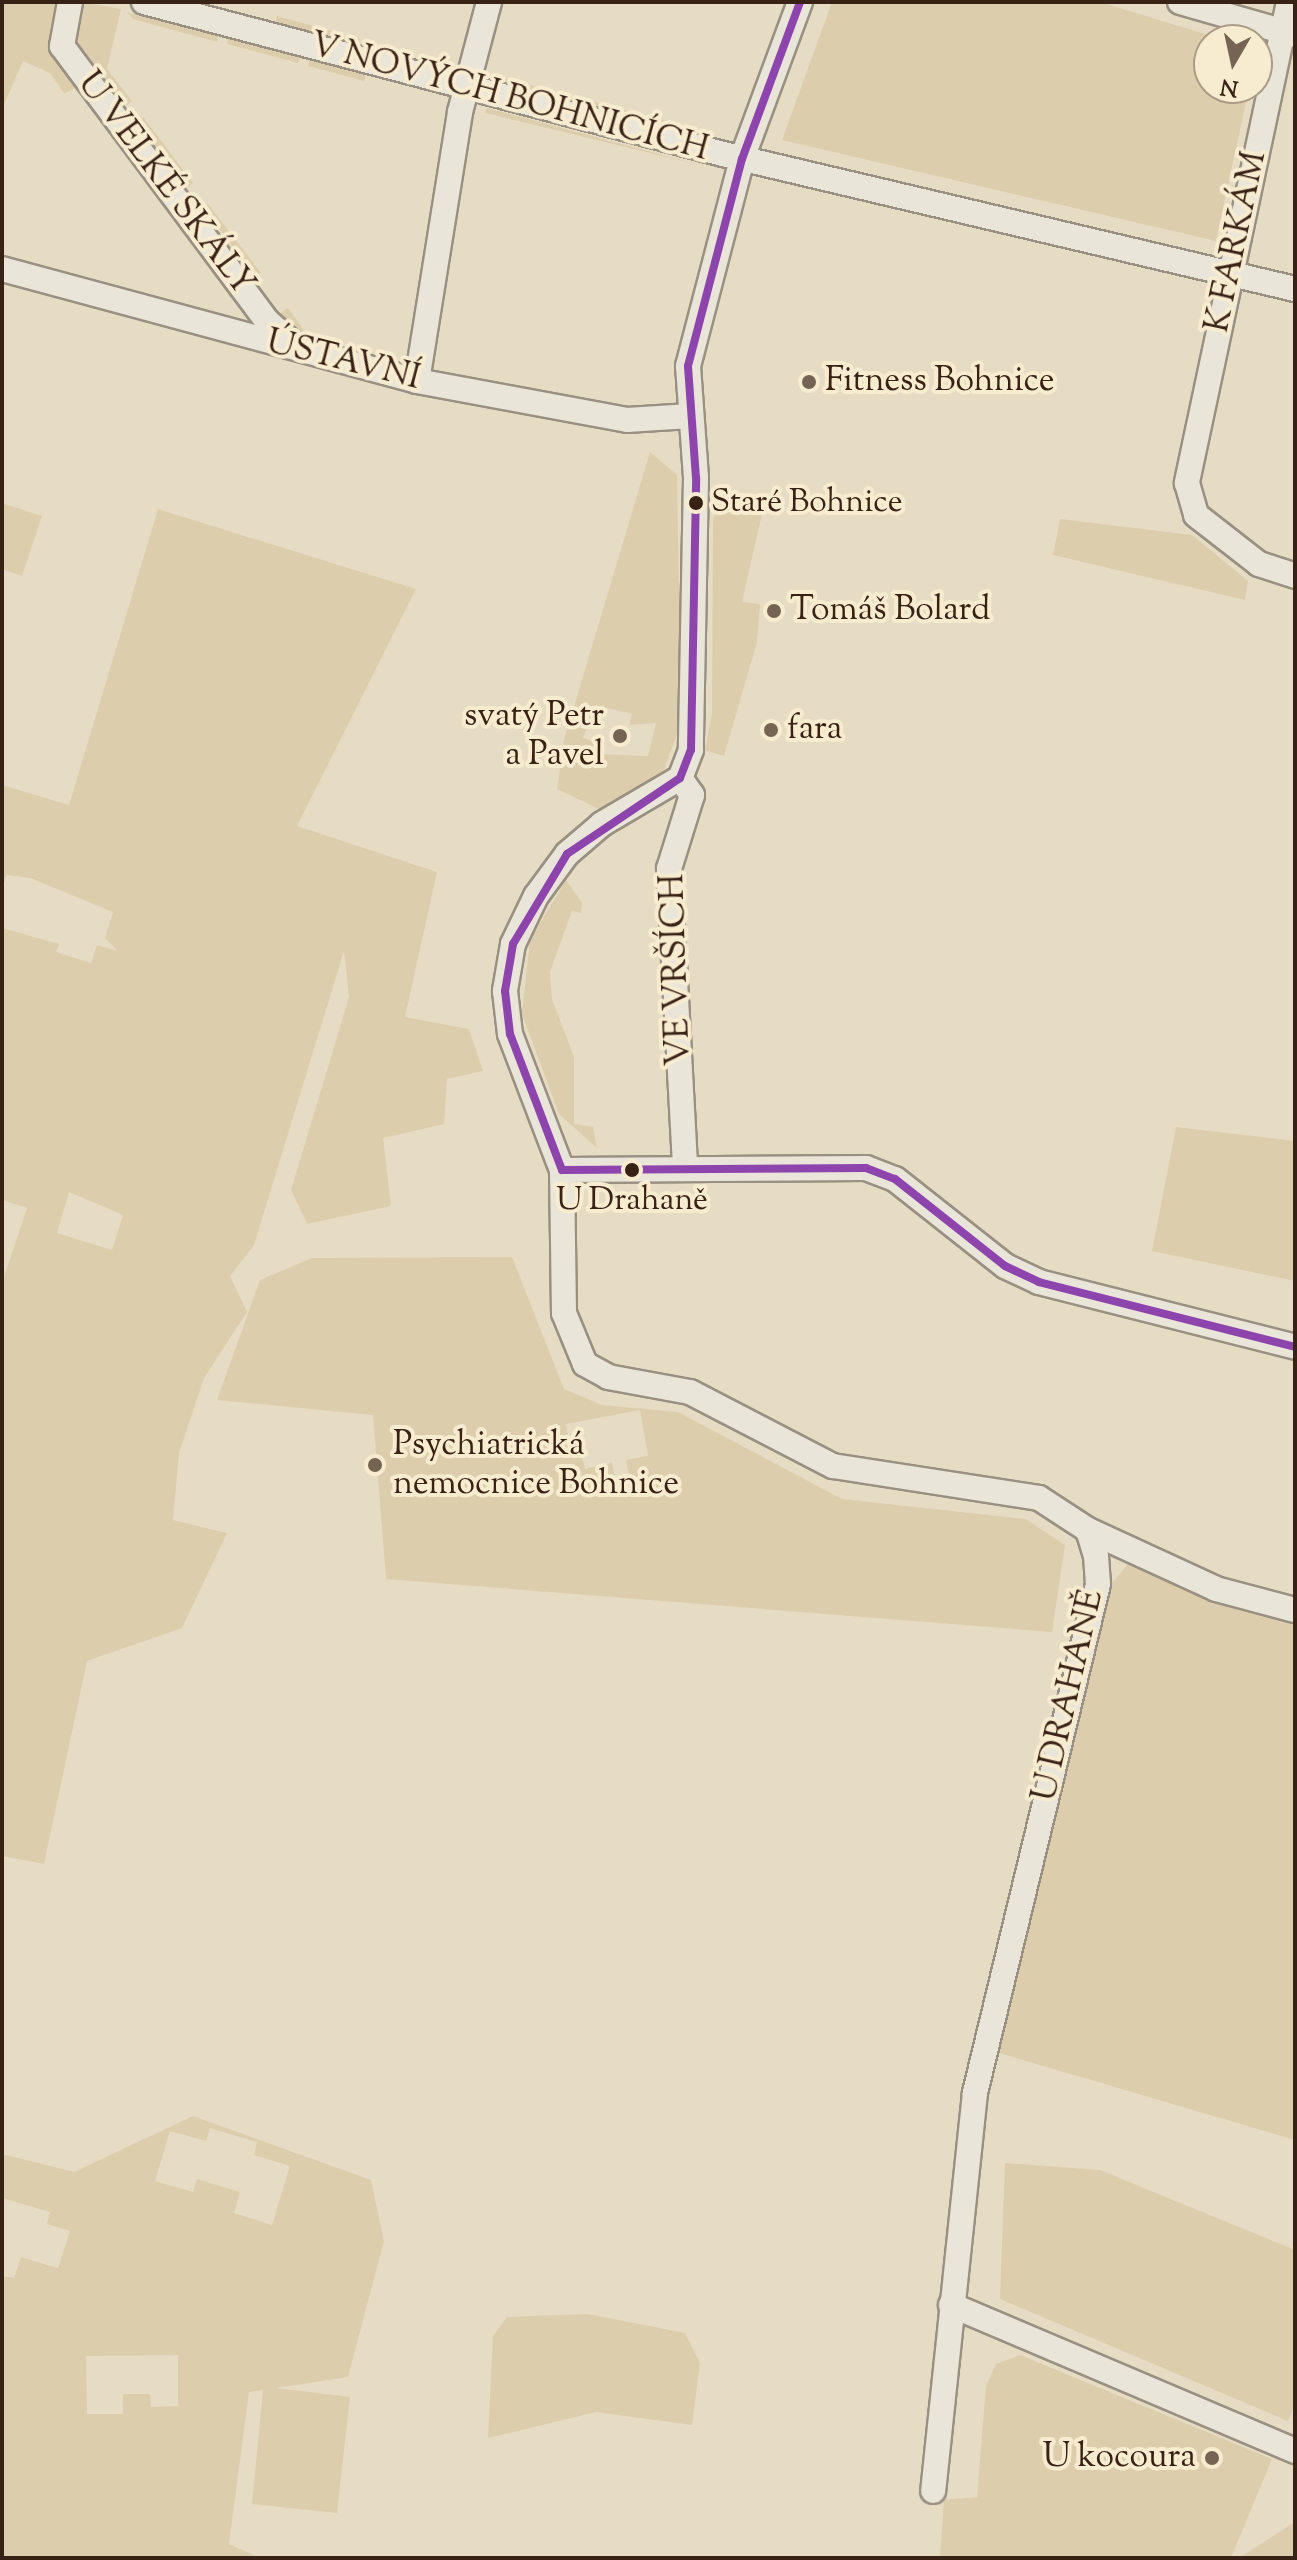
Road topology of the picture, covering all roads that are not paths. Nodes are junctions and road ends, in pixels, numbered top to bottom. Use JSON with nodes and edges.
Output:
{"nodes":[{"id":1,"x":70,"y":2,"type":"edge"},
{"id":2,"x":144,"y":2,"type":"edge"},
{"id":3,"x":489,"y":2,"type":"edge"},
{"id":4,"x":800,"y":2,"type":"edge"},
{"id":5,"x":1180,"y":2,"type":"edge"},
{"id":6,"x":1289,"y":2,"type":"edge"},
{"id":7,"x":1289,"y":33,"type":"edge"},
{"id":8,"x":468,"y":87,"type":"junction"},
{"id":9,"x":742,"y":159,"type":"junction"},
{"id":10,"x":2,"y":269,"type":"edge"},
{"id":11,"x":1230,"y":274,"type":"junction"},
{"id":12,"x":1295,"y":289,"type":"edge"},
{"id":13,"x":301,"y":352,"type":"junction"},
{"id":14,"x":417,"y":381,"type":"junction"},
{"id":15,"x":690,"y":416,"type":"junction"},
{"id":16,"x":1295,"y":576,"type":"edge"},
{"id":17,"x":680,"y":778,"type":"junction"},
{"id":18,"x":685,"y":1169,"type":"junction"},
{"id":19,"x":562,"y":1170,"type":"junction"},
{"id":20,"x":1295,"y":1347,"type":"edge"},
{"id":21,"x":1088,"y":1530,"type":"junction"},
{"id":22,"x":1295,"y":1610,"type":"edge"},
{"id":23,"x":951,"y":2305,"type":"junction"},
{"id":24,"x":1295,"y":2451,"type":"edge"},
{"id":25,"x":933,"y":2491,"type":"dead end"}],
"edges":[{"from":1,"to":13,"type":"street","name":"U VELKÉ SKÁLY"},
{"from":2,"to":8,"type":"street","name":"V NOVÝCH BOHNICÍCH"},
{"from":3,"to":8,"type":"street"},
{"from":4,"to":9,"type":"street"},
{"from":5,"to":7,"type":"street"},
{"from":6,"to":7,"type":"street","name":"K FARKÁM"},
{"from":7,"to":11,"type":"street","name":"K FARKÁM"},
{"from":8,"to":9,"type":"street","name":"V NOVÝCH BOHNICÍCH"},
{"from":8,"to":14,"type":"street"},
{"from":9,"to":11,"type":"street","name":"V NOVÝCH BOHNICÍCH"},
{"from":9,"to":15,"type":"street"},
{"from":10,"to":13,"type":"street","name":"ÚSTAVNÍ"},
{"from":11,"to":12,"type":"street","name":"V NOVÝCH BOHNICÍCH"},
{"from":11,"to":16,"type":"street","name":"K FARKÁM"},
{"from":13,"to":14,"type":"street","name":"ÚSTAVNÍ"},
{"from":14,"to":15,"type":"street","name":"ÚSTAVNÍ"},
{"from":15,"to":17,"type":"street"},
{"from":17,"to":18,"type":"street","name":"VE VRŠÍCH"},
{"from":17,"to":19,"type":"street"},
{"from":18,"to":19,"type":"street"},
{"from":18,"to":20,"type":"street"},
{"from":19,"to":21,"type":"street"},
{"from":21,"to":22,"type":"street"},
{"from":21,"to":23,"type":"street","name":"U DRAHANĚ"},
{"from":23,"to":24,"type":"street"},
{"from":23,"to":25,"type":"street","name":"U DRAHANĚ"}]}
